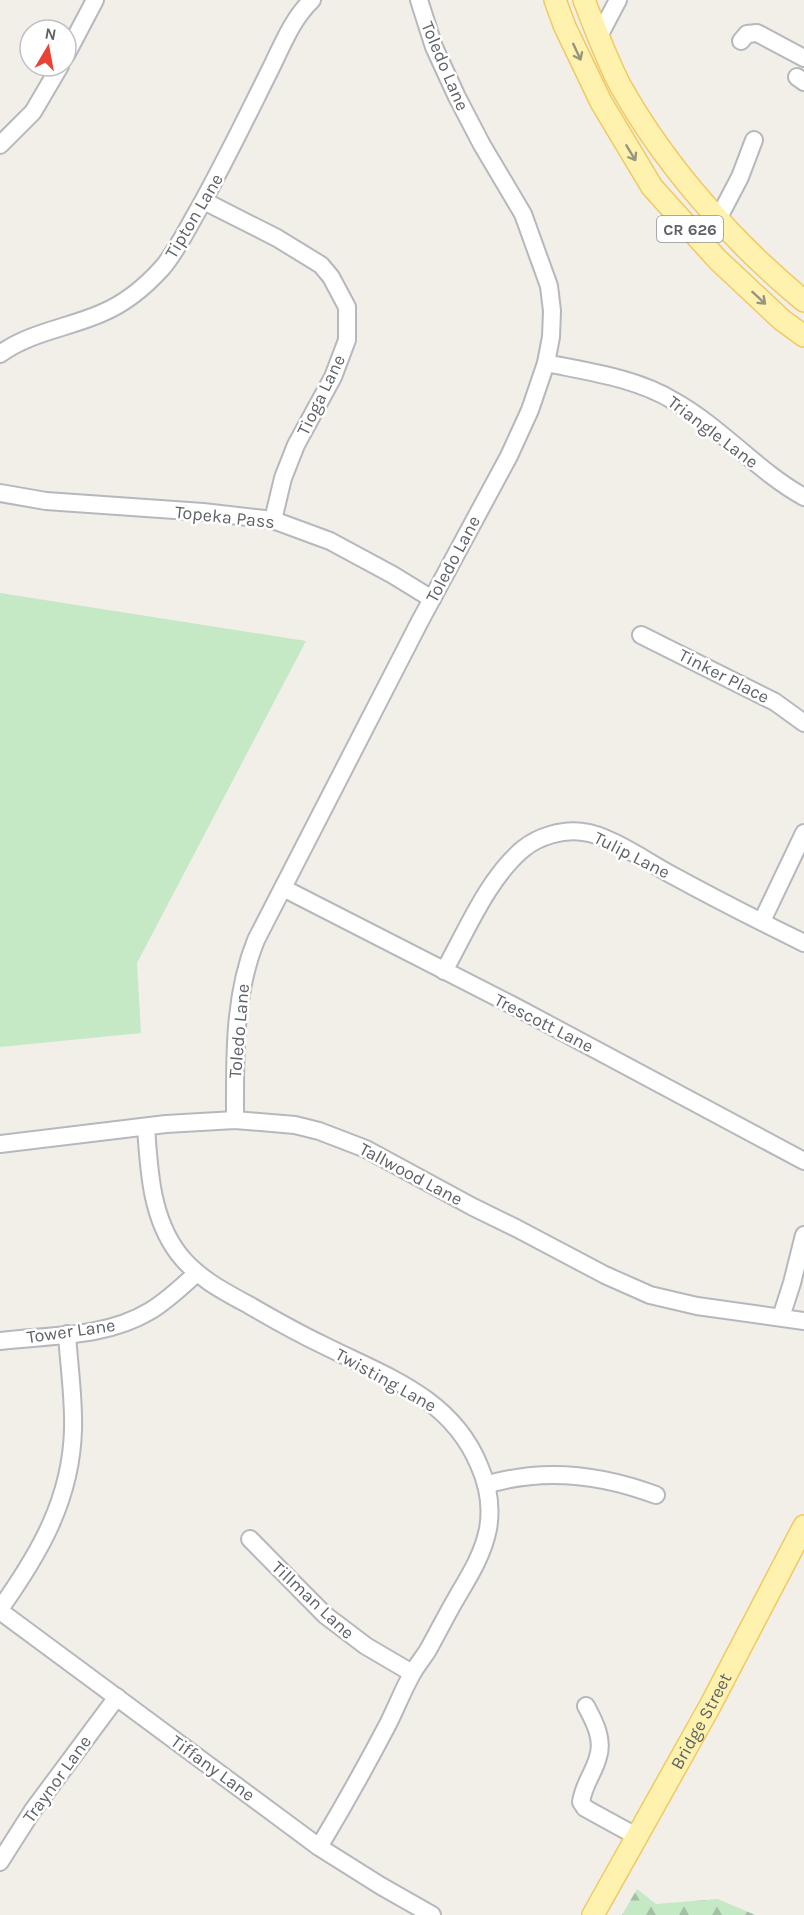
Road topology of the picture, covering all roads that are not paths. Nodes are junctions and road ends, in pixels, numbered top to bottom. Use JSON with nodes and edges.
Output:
{"nodes":[{"id":1,"x":95,"y":0,"type":"edge"},
{"id":2,"x":312,"y":0,"type":"edge"},
{"id":3,"x":418,"y":0,"type":"edge"},
{"id":4,"x":555,"y":0,"type":"edge"},
{"id":5,"x":584,"y":0,"type":"edge"},
{"id":6,"x":618,"y":0,"type":"edge"},
{"id":7,"x":78,"y":32,"type":"edge"},
{"id":8,"x":599,"y":36,"type":"junction"},
{"id":9,"x":741,"y":41,"type":"dead end"},
{"id":10,"x":804,"y":58,"type":"edge"},
{"id":11,"x":53,"y":78,"type":"edge"},
{"id":12,"x":754,"y":140,"type":"dead end"},
{"id":13,"x":0,"y":145,"type":"edge"},
{"id":14,"x":204,"y":201,"type":"junction"},
{"id":15,"x":718,"y":219,"type":"junction"},
{"id":16,"x":804,"y":302,"type":"edge"},
{"id":17,"x":804,"y":336,"type":"edge"},
{"id":18,"x":0,"y":354,"type":"edge"},
{"id":19,"x":546,"y":363,"type":"junction"},
{"id":20,"x":0,"y":493,"type":"edge"},
{"id":21,"x":804,"y":497,"type":"edge"},
{"id":22,"x":273,"y":520,"type":"junction"},
{"id":23,"x":432,"y":599,"type":"junction"},
{"id":24,"x":641,"y":635,"type":"dead end"},
{"id":25,"x":804,"y":723,"type":"edge"},
{"id":26,"x":804,"y":833,"type":"edge"},
{"id":27,"x":283,"y":888,"type":"junction"},
{"id":28,"x":762,"y":921,"type":"junction"},
{"id":29,"x":804,"y":943,"type":"edge"},
{"id":30,"x":444,"y":971,"type":"junction"},
{"id":31,"x":235,"y":1120,"type":"junction"},
{"id":32,"x":146,"y":1127,"type":"junction"},
{"id":33,"x":0,"y":1144,"type":"edge"},
{"id":34,"x":804,"y":1161,"type":"edge"},
{"id":35,"x":804,"y":1235,"type":"edge"},
{"id":36,"x":197,"y":1273,"type":"junction"},
{"id":37,"x":781,"y":1317,"type":"junction"},
{"id":38,"x":804,"y":1321,"type":"edge"},
{"id":39,"x":67,"y":1334,"type":"junction"},
{"id":40,"x":0,"y":1341,"type":"edge"},
{"id":41,"x":486,"y":1485,"type":"junction"},
{"id":42,"x":656,"y":1495,"type":"dead end"},
{"id":43,"x":804,"y":1526,"type":"edge"},
{"id":44,"x":250,"y":1539,"type":"dead end"},
{"id":45,"x":0,"y":1610,"type":"edge"},
{"id":46,"x":412,"y":1673,"type":"junction"},
{"id":47,"x":117,"y":1697,"type":"junction"},
{"id":48,"x":586,"y":1706,"type":"dead end"},
{"id":49,"x":636,"y":1836,"type":"junction"},
{"id":50,"x":319,"y":1847,"type":"junction"},
{"id":51,"x":0,"y":1862,"type":"edge"},
{"id":52,"x":432,"y":1915,"type":"edge"},
{"id":53,"x":593,"y":1915,"type":"edge"}],
"edges":[{"from":1,"to":7,"type":"street"},
{"from":2,"to":14,"type":"street","name":"Tipton Lane"},
{"from":3,"to":19,"type":"street","name":"Toledo Lane"},
{"from":4,"to":17,"type":"main road","number":"CR 626","one_way":true},
{"from":5,"to":8,"type":"main road","number":"CR 626"},
{"from":6,"to":8,"type":"street"},
{"from":8,"to":15,"type":"main road","number":"CR 626"},
{"from":9,"to":10,"type":"street"},
{"from":11,"to":13,"type":"street"},
{"from":12,"to":15,"type":"street"},
{"from":14,"to":18,"type":"street","name":"Tipton Lane"},
{"from":14,"to":22,"type":"street","name":"Tioga Lane"},
{"from":15,"to":16,"type":"main road","number":"CR 626"},
{"from":19,"to":21,"type":"street","name":"Triangle Lane"},
{"from":19,"to":23,"type":"street","name":"Toledo Lane"},
{"from":20,"to":22,"type":"street","name":"Topeka Pass"},
{"from":22,"to":23,"type":"street","name":"Topeka Pass"},
{"from":23,"to":27,"type":"street","name":"Toledo Lane"},
{"from":24,"to":25,"type":"street","name":"Tinker Place"},
{"from":26,"to":28,"type":"street"},
{"from":27,"to":30,"type":"street","name":"Trescott Lane"},
{"from":27,"to":31,"type":"street","name":"Toledo Lane"},
{"from":28,"to":29,"type":"street","name":"Tulip Lane"},
{"from":28,"to":30,"type":"street","name":"Tulip Lane"},
{"from":30,"to":34,"type":"street","name":"Trescott Lane"},
{"from":31,"to":32,"type":"street","name":"Tallwood Lane"},
{"from":31,"to":37,"type":"street","name":"Tallwood Lane"},
{"from":32,"to":33,"type":"street","name":"Tallwood Lane"},
{"from":32,"to":36,"type":"street","name":"Twisting Lane"},
{"from":35,"to":37,"type":"street"},
{"from":36,"to":39,"type":"street","name":"Tower Lane"},
{"from":36,"to":41,"type":"street","name":"Twisting Lane"},
{"from":37,"to":38,"type":"street","name":"Tallwood Lane"},
{"from":39,"to":40,"type":"street","name":"Tower Lane"},
{"from":39,"to":45,"type":"street"},
{"from":41,"to":42,"type":"street"},
{"from":41,"to":46,"type":"street","name":"Twisting Lane"},
{"from":43,"to":49,"type":"main road","name":"Bridge Street"},
{"from":44,"to":46,"type":"street","name":"Tillman Lane"},
{"from":45,"to":47,"type":"street","name":"Tiffany Lane"},
{"from":46,"to":50,"type":"street","name":"Twisting Lane"},
{"from":47,"to":50,"type":"street","name":"Tiffany Lane"},
{"from":47,"to":51,"type":"street","name":"Traynor Lane"},
{"from":48,"to":49,"type":"street"},
{"from":49,"to":53,"type":"main road","name":"Bridge Street"},
{"from":50,"to":52,"type":"street","name":"Tiffany Lane"}]}
